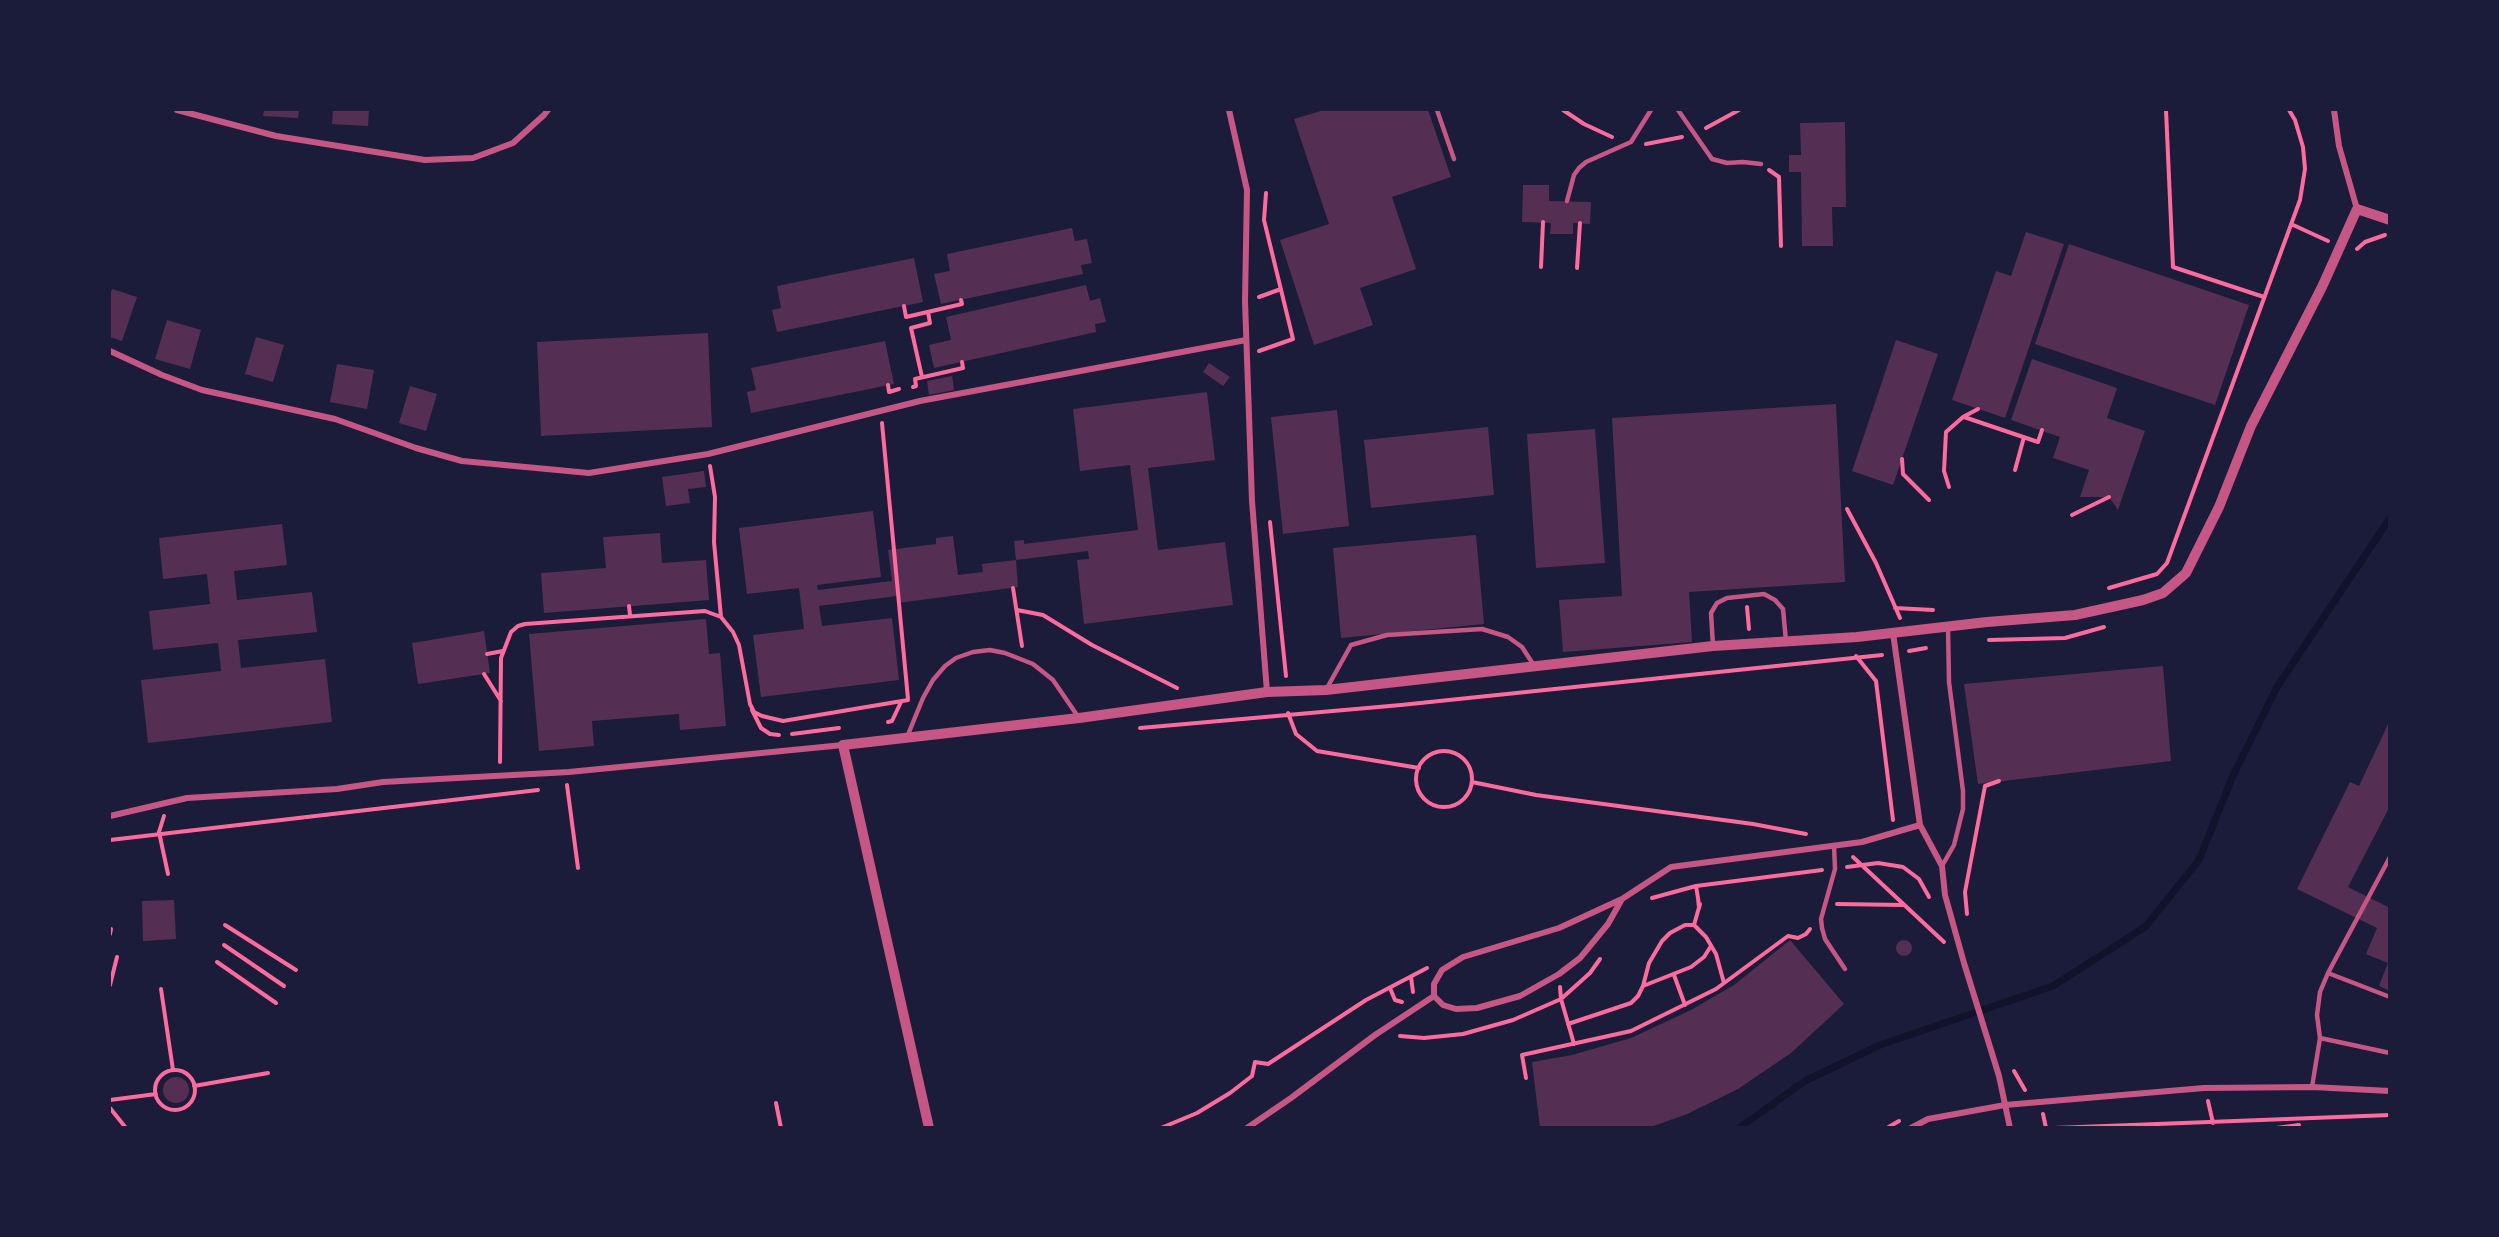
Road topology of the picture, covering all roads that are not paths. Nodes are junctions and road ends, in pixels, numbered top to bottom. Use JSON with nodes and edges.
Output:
{"nodes":[{"id":1,"x":177,"y":110,"type":"edge"},
{"id":2,"x":548,"y":110,"type":"edge"},
{"id":3,"x":1228,"y":110,"type":"edge"},
{"id":4,"x":1437,"y":110,"type":"edge"},
{"id":5,"x":1651,"y":110,"type":"edge"},
{"id":6,"x":1678,"y":110,"type":"edge"},
{"id":7,"x":2334,"y":110,"type":"edge"},
{"id":8,"x":1454,"y":159,"type":"dead end"},
{"id":9,"x":1761,"y":164,"type":"road end"},
{"id":10,"x":1567,"y":201,"type":"dead end"},
{"id":11,"x":2357,"y":208,"type":"junction"},
{"id":12,"x":2390,"y":220,"type":"edge"},
{"id":13,"x":1246,"y":340,"type":"junction"},
{"id":14,"x":110,"y":351,"type":"edge"},
{"id":15,"x":1948,"y":627,"type":"junction"},
{"id":16,"x":1893,"y":633,"type":"junction"},
{"id":17,"x":1786,"y":641,"type":"junction"},
{"id":18,"x":1713,"y":646,"type":"junction"},
{"id":19,"x":1534,"y":666,"type":"junction"},
{"id":20,"x":1326,"y":690,"type":"junction"},
{"id":21,"x":1267,"y":692,"type":"junction"},
{"id":22,"x":1079,"y":718,"type":"junction"},
{"id":23,"x":907,"y":738,"type":"junction"},
{"id":24,"x":843,"y":745,"type":"junction"},
{"id":25,"x":110,"y":816,"type":"edge"},
{"id":26,"x":1920,"y":825,"type":"junction"},
{"id":27,"x":1837,"y":845,"type":"junction"},
{"id":28,"x":2390,"y":857,"type":"edge"},
{"id":29,"x":1942,"y":866,"type":"junction"},
{"id":30,"x":1622,"y":899,"type":"junction"},
{"id":31,"x":1845,"y":969,"type":"dead end"},
{"id":32,"x":2328,"y":973,"type":"junction"},
{"id":33,"x":1434,"y":996,"type":"junction"},
{"id":34,"x":2390,"y":998,"type":"edge"},
{"id":35,"x":2320,"y":1038,"type":"junction"},
{"id":36,"x":2390,"y":1053,"type":"edge"},
{"id":37,"x":2312,"y":1087,"type":"junction"},
{"id":38,"x":2390,"y":1091,"type":"edge"},
{"id":39,"x":2005,"y":1105,"type":"junction"},
{"id":40,"x":929,"y":1128,"type":"edge"},
{"id":41,"x":1246,"y":1128,"type":"edge"},
{"id":42,"x":1911,"y":1128,"type":"edge"},
{"id":43,"x":2010,"y":1128,"type":"edge"}],
"edges":[{"from":1,"to":2,"type":"street"},
{"from":3,"to":13,"type":"street"},
{"from":4,"to":8,"type":"lane"},
{"from":5,"to":10,"type":"lane"},
{"from":6,"to":9,"type":"lane"},
{"from":7,"to":11,"type":"street"},
{"from":11,"to":12,"type":"street"},
{"from":11,"to":15,"type":"street"},
{"from":13,"to":14,"type":"street"},
{"from":13,"to":21,"type":"street"},
{"from":15,"to":16,"type":"street"},
{"from":15,"to":29,"type":"lane"},
{"from":16,"to":17,"type":"street"},
{"from":16,"to":26,"type":"street"},
{"from":17,"to":18,"type":"street"},
{"from":17,"to":18,"type":"lane"},
{"from":18,"to":19,"type":"street"},
{"from":19,"to":20,"type":"street"},
{"from":19,"to":20,"type":"lane"},
{"from":20,"to":21,"type":"street"},
{"from":21,"to":22,"type":"street"},
{"from":22,"to":23,"type":"street"},
{"from":22,"to":23,"type":"lane"},
{"from":23,"to":24,"type":"street"},
{"from":24,"to":25,"type":"street"},
{"from":24,"to":40,"type":"street"},
{"from":26,"to":27,"type":"street"},
{"from":26,"to":29,"type":"street"},
{"from":27,"to":30,"type":"street"},
{"from":27,"to":31,"type":"lane"},
{"from":28,"to":32,"type":"lane"},
{"from":29,"to":39,"type":"street"},
{"from":30,"to":33,"type":"street"},
{"from":30,"to":33,"type":"street"},
{"from":32,"to":34,"type":"lane"},
{"from":32,"to":35,"type":"lane"},
{"from":33,"to":41,"type":"street"},
{"from":35,"to":36,"type":"lane"},
{"from":35,"to":37,"type":"lane"},
{"from":37,"to":38,"type":"street"},
{"from":37,"to":39,"type":"street"},
{"from":39,"to":42,"type":"street"},
{"from":39,"to":43,"type":"street"}]}
